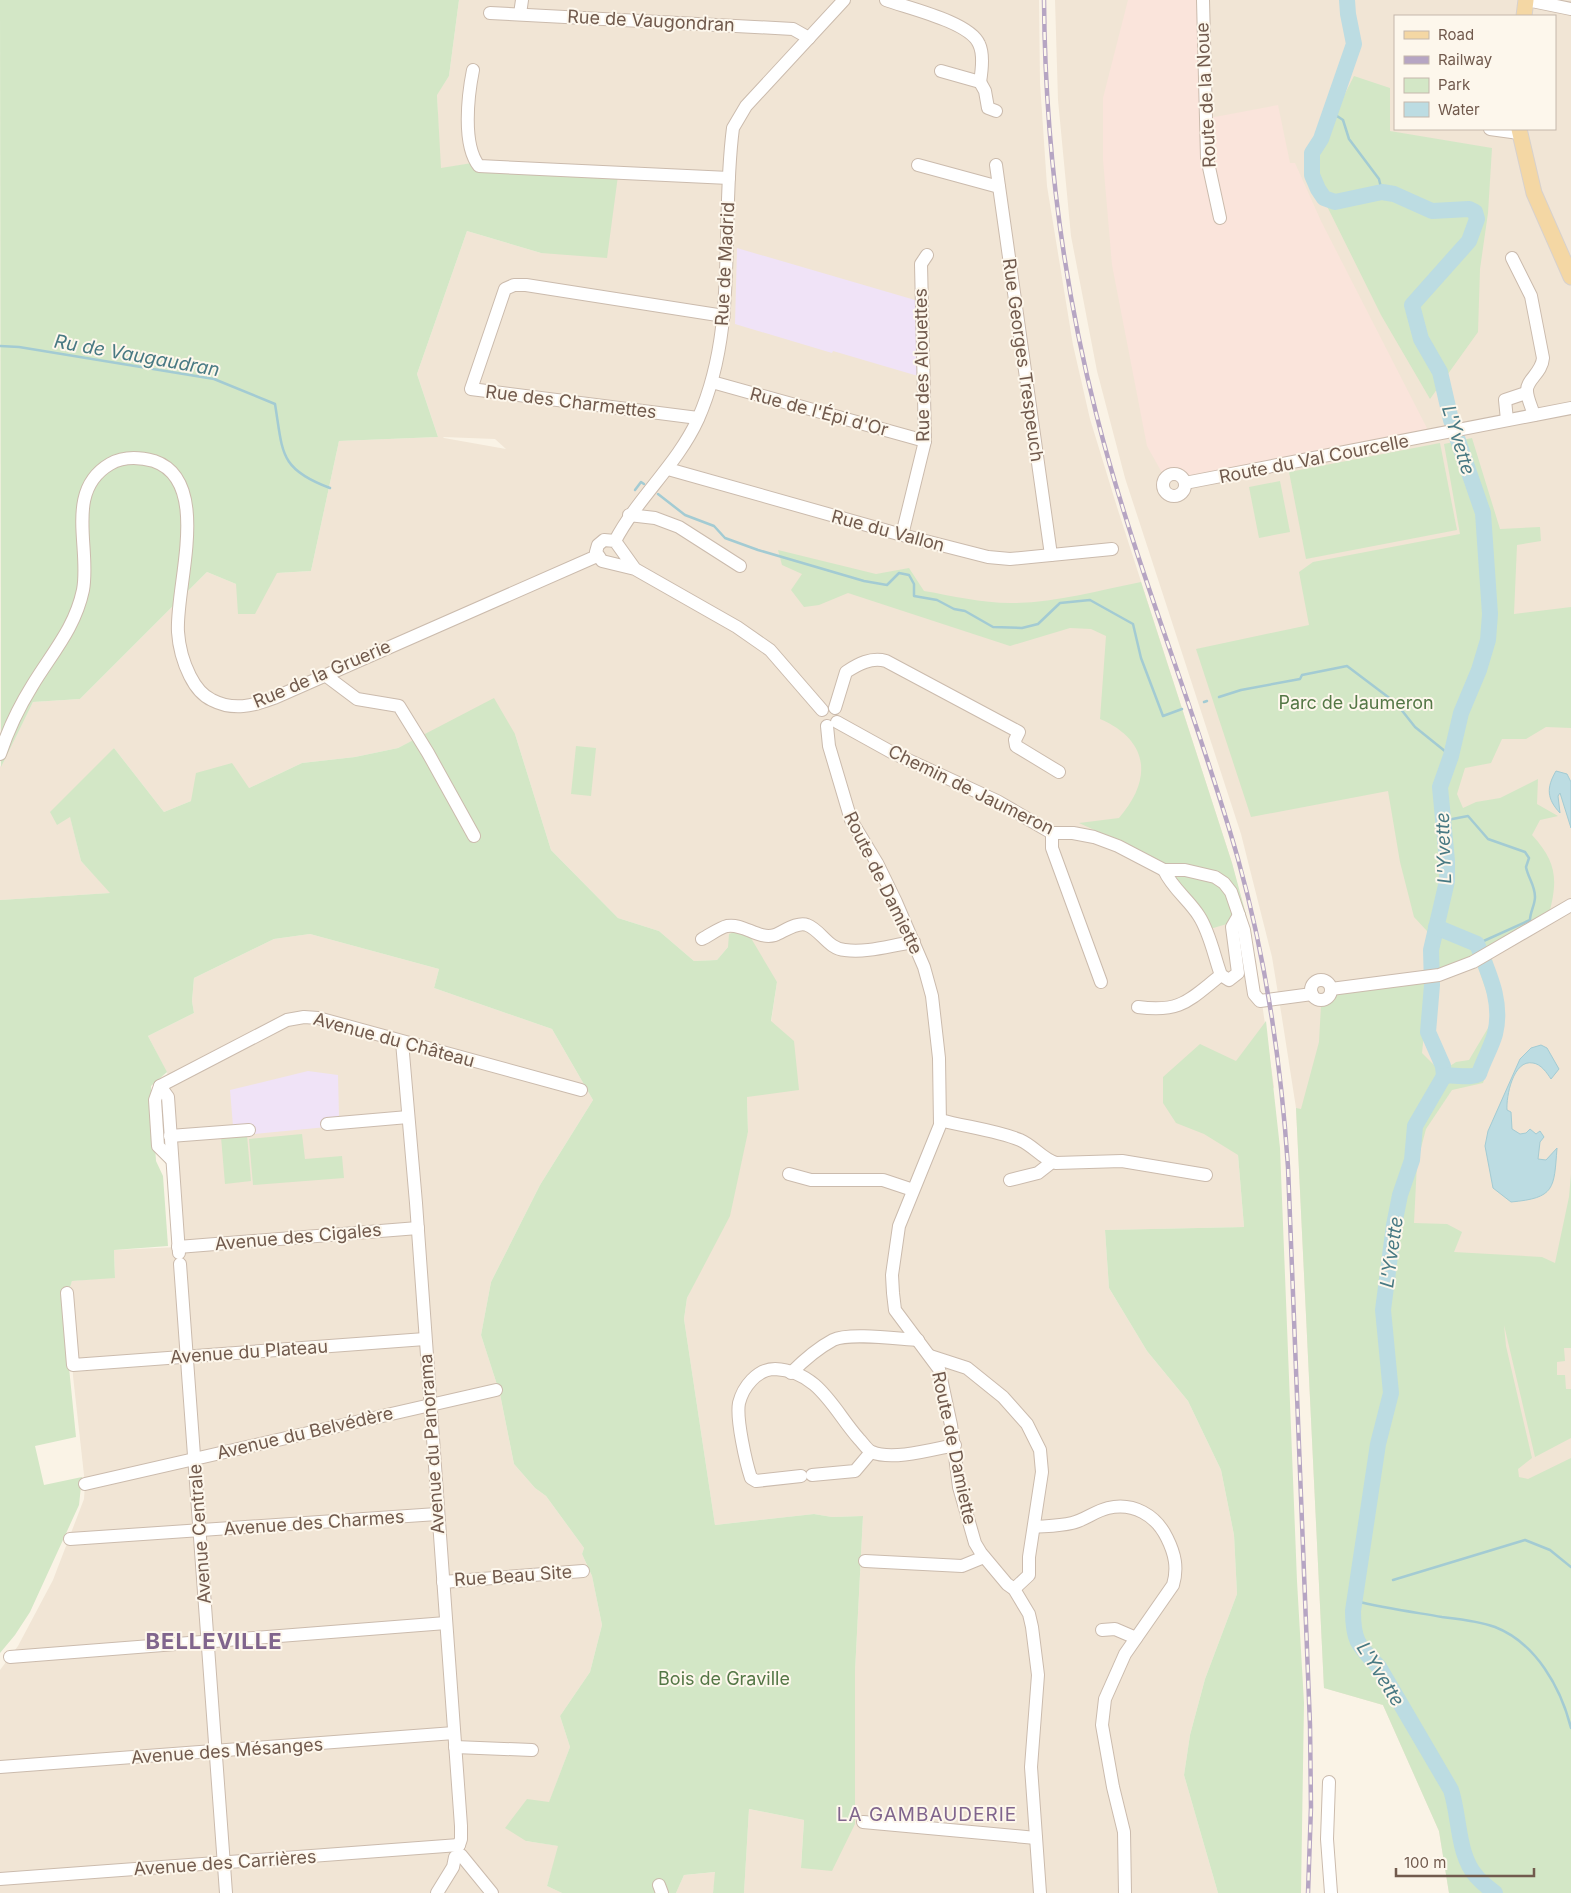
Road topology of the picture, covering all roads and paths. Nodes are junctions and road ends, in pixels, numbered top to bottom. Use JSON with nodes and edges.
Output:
{"nodes":[{"id":1,"x":522,"y":0,"type":"edge"},
{"id":2,"x":844,"y":0,"type":"edge"},
{"id":3,"x":886,"y":0,"type":"edge"},
{"id":4,"x":1202,"y":0,"type":"edge"},
{"id":5,"x":1526,"y":0,"type":"edge"},
{"id":6,"x":1571,"y":9,"type":"edge"},
{"id":7,"x":490,"y":13,"type":"dead end"},
{"id":8,"x":520,"y":14,"type":"junction"},
{"id":9,"x":1524,"y":15,"type":"edge"},
{"id":10,"x":809,"y":38,"type":"junction"},
{"id":11,"x":473,"y":70,"type":"dead end"},
{"id":12,"x":941,"y":71,"type":"dead end"},
{"id":13,"x":980,"y":82,"type":"junction"},
{"id":14,"x":996,"y":111,"type":"dead end"},
{"id":15,"x":1504,"y":130,"type":"edge"},
{"id":16,"x":1519,"y":131,"type":"edge"},
{"id":17,"x":918,"y":165,"type":"dead end"},
{"id":18,"x":996,"y":165,"type":"dead end"},
{"id":19,"x":729,"y":178,"type":"junction"},
{"id":20,"x":999,"y":187,"type":"junction"},
{"id":21,"x":1220,"y":218,"type":"dead end"},
{"id":22,"x":927,"y":255,"type":"dead end"},
{"id":23,"x":1512,"y":258,"type":"dead end"},
{"id":24,"x":1571,"y":277,"type":"edge"},
{"id":25,"x":724,"y":316,"type":"junction"},
{"id":26,"x":712,"y":382,"type":"junction"},
{"id":27,"x":1526,"y":393,"type":"junction"},
{"id":28,"x":1571,"y":408,"type":"edge"},
{"id":29,"x":1534,"y":415,"type":"junction"},
{"id":30,"x":698,"y":418,"type":"junction"},
{"id":31,"x":1507,"y":420,"type":"junction"},
{"id":32,"x":926,"y":441,"type":"junction"},
{"id":33,"x":668,"y":469,"type":"junction"},
{"id":34,"x":1185,"y":483,"type":"dead end"},
{"id":35,"x":629,"y":515,"type":"junction"},
{"id":36,"x":902,"y":535,"type":"junction"},
{"id":37,"x":618,"y":545,"type":"junction"},
{"id":38,"x":1112,"y":549,"type":"dead end"},
{"id":39,"x":1051,"y":555,"type":"junction"},
{"id":40,"x":597,"y":556,"type":"junction"},
{"id":41,"x":608,"y":564,"type":"junction"},
{"id":42,"x":740,"y":566,"type":"dead end"},
{"id":43,"x":635,"y":569,"type":"junction"},
{"id":44,"x":325,"y":675,"type":"junction"},
{"id":45,"x":835,"y":708,"type":"junction"},
{"id":46,"x":822,"y":710,"type":"junction"},
{"id":47,"x":832,"y":724,"type":"junction"},
{"id":48,"x":0,"y":754,"type":"edge"},
{"id":49,"x":1060,"y":772,"type":"dead end"},
{"id":50,"x":1052,"y":833,"type":"junction"},
{"id":51,"x":474,"y":836,"type":"dead end"},
{"id":52,"x":1164,"y":870,"type":"junction"},
{"id":53,"x":1571,"y":905,"type":"edge"},
{"id":54,"x":1239,"y":915,"type":"junction"},
{"id":55,"x":702,"y":939,"type":"dead end"},
{"id":56,"x":914,"y":942,"type":"junction"},
{"id":57,"x":1221,"y":975,"type":"junction"},
{"id":58,"x":1101,"y":982,"type":"dead end"},
{"id":59,"x":1138,"y":1007,"type":"dead end"},
{"id":60,"x":402,"y":1042,"type":"junction"},
{"id":61,"x":160,"y":1086,"type":"junction"},
{"id":62,"x":581,"y":1090,"type":"dead end"},
{"id":63,"x":408,"y":1117,"type":"junction"},
{"id":64,"x":940,"y":1120,"type":"junction"},
{"id":65,"x":327,"y":1124,"type":"dead end"},
{"id":66,"x":249,"y":1130,"type":"dead end"},
{"id":67,"x":170,"y":1136,"type":"junction"},
{"id":68,"x":172,"y":1160,"type":"junction"},
{"id":69,"x":1052,"y":1162,"type":"junction"},
{"id":70,"x":789,"y":1174,"type":"dead end"},
{"id":71,"x":1206,"y":1174,"type":"dead end"},
{"id":72,"x":1010,"y":1180,"type":"dead end"},
{"id":73,"x":912,"y":1190,"type":"junction"},
{"id":74,"x":418,"y":1228,"type":"junction"},
{"id":75,"x":179,"y":1256,"type":"junction"},
{"id":76,"x":67,"y":1293,"type":"dead end"},
{"id":77,"x":425,"y":1339,"type":"junction"},
{"id":78,"x":918,"y":1340,"type":"junction"},
{"id":79,"x":186,"y":1356,"type":"junction"},
{"id":80,"x":930,"y":1356,"type":"junction"},
{"id":81,"x":791,"y":1373,"type":"junction"},
{"id":82,"x":496,"y":1390,"type":"dead end"},
{"id":83,"x":429,"y":1405,"type":"junction"},
{"id":84,"x":955,"y":1445,"type":"junction"},
{"id":85,"x":871,"y":1452,"type":"junction"},
{"id":86,"x":195,"y":1459,"type":"junction"},
{"id":87,"x":85,"y":1484,"type":"dead end"},
{"id":88,"x":437,"y":1514,"type":"junction"},
{"id":89,"x":1034,"y":1527,"type":"junction"},
{"id":90,"x":200,"y":1531,"type":"junction"},
{"id":91,"x":70,"y":1539,"type":"dead end"},
{"id":92,"x":984,"y":1557,"type":"junction"},
{"id":93,"x":865,"y":1561,"type":"dead end"},
{"id":94,"x":583,"y":1571,"type":"dead end"},
{"id":95,"x":443,"y":1582,"type":"junction"},
{"id":96,"x":1014,"y":1590,"type":"junction"},
{"id":97,"x":446,"y":1623,"type":"junction"},
{"id":98,"x":1102,"y":1630,"type":"dead end"},
{"id":99,"x":1136,"y":1638,"type":"junction"},
{"id":100,"x":208,"y":1642,"type":"junction"},
{"id":101,"x":10,"y":1657,"type":"dead end"},
{"id":102,"x":454,"y":1733,"type":"junction"},
{"id":103,"x":455,"y":1747,"type":"junction"},
{"id":104,"x":532,"y":1750,"type":"dead end"},
{"id":105,"x":216,"y":1752,"type":"junction"},
{"id":106,"x":0,"y":1767,"type":"edge"},
{"id":107,"x":1329,"y":1782,"type":"dead end"},
{"id":108,"x":863,"y":1822,"type":"dead end"},
{"id":109,"x":1036,"y":1838,"type":"junction"},
{"id":110,"x":456,"y":1851,"type":"junction"},
{"id":111,"x":224,"y":1863,"type":"junction"},
{"id":112,"x":0,"y":1879,"type":"edge"},
{"id":113,"x":226,"y":1893,"type":"edge"},
{"id":114,"x":436,"y":1893,"type":"edge"},
{"id":115,"x":492,"y":1893,"type":"edge"},
{"id":116,"x":1040,"y":1893,"type":"edge"},
{"id":117,"x":1125,"y":1893,"type":"edge"},
{"id":118,"x":1330,"y":1893,"type":"edge"}],
"edges":[{"from":1,"to":8,"type":"street"},
{"from":2,"to":10,"type":"street","name":"Rue de Madrid"},
{"from":3,"to":13,"type":"street"},
{"from":4,"to":21,"type":"street","name":"Route de la Noue"},
{"from":5,"to":6,"type":"street"},
{"from":5,"to":9,"type":"main road"},
{"from":7,"to":8,"type":"street","name":"Rue de Vaugondran"},
{"from":8,"to":10,"type":"street","name":"Rue de Vaugondran"},
{"from":10,"to":19,"type":"street","name":"Rue de Madrid"},
{"from":11,"to":19,"type":"street"},
{"from":12,"to":13,"type":"street"},
{"from":13,"to":14,"type":"street"},
{"from":15,"to":16,"type":"street"},
{"from":16,"to":24,"type":"main road"},
{"from":17,"to":20,"type":"street"},
{"from":18,"to":20,"type":"street","name":"Rue Georges Trespeuch"},
{"from":19,"to":25,"type":"street","name":"Rue de Madrid"},
{"from":20,"to":39,"type":"street","name":"Rue Georges Trespeuch"},
{"from":22,"to":32,"type":"street","name":"Rue des Alouettes"},
{"from":23,"to":27,"type":"street"},
{"from":25,"to":26,"type":"street","name":"Rue de Madrid"},
{"from":25,"to":30,"type":"street","name":"Rue des Charmettes"},
{"from":26,"to":30,"type":"street","name":"Rue de Madrid"},
{"from":26,"to":32,"type":"street","name":"Rue de l'Épi d'Or"},
{"from":27,"to":29,"type":"street"},
{"from":27,"to":31,"type":"street"},
{"from":28,"to":29,"type":"street"},
{"from":29,"to":31,"type":"street"},
{"from":30,"to":33,"type":"street","name":"Rue de Madrid"},
{"from":31,"to":34,"type":"street","name":"Route du Val Courcelle"},
{"from":32,"to":36,"type":"street","name":"Rue des Alouettes"},
{"from":33,"to":35,"type":"street","name":"Rue de Madrid"},
{"from":33,"to":36,"type":"street","name":"Rue du Vallon"},
{"from":35,"to":37,"type":"street","name":"Rue de Madrid"},
{"from":35,"to":42,"type":"street"},
{"from":36,"to":39,"type":"street","name":"Rue du Vallon"},
{"from":37,"to":40,"type":"street"},
{"from":37,"to":41,"type":"street"},
{"from":37,"to":43,"type":"street"},
{"from":38,"to":39,"type":"street","name":"Rue du Vallon"},
{"from":40,"to":41,"type":"street"},
{"from":40,"to":44,"type":"street","name":"Rue de la Gruerie"},
{"from":41,"to":43,"type":"street"},
{"from":43,"to":46,"type":"street"},
{"from":44,"to":48,"type":"street","name":"Rue de la Gruerie"},
{"from":44,"to":51,"type":"street"},
{"from":45,"to":46,"type":"street"},
{"from":45,"to":47,"type":"street"},
{"from":45,"to":49,"type":"street"},
{"from":46,"to":47,"type":"street"},
{"from":47,"to":50,"type":"street","name":"Chemin de Jaumeron"},
{"from":47,"to":56,"type":"street","name":"Route de Damiette"},
{"from":50,"to":52,"type":"street","name":"Chemin de Jaumeron"},
{"from":50,"to":58,"type":"street"},
{"from":52,"to":54,"type":"street","name":"Chemin de Jaumeron"},
{"from":52,"to":57,"type":"street","name":"Chemin de Jaumeron"},
{"from":53,"to":54,"type":"street","name":"Chemin de Jaumeron"},
{"from":54,"to":57,"type":"street"},
{"from":55,"to":56,"type":"street"},
{"from":56,"to":64,"type":"street","name":"Route de Damiette"},
{"from":57,"to":59,"type":"street"},
{"from":60,"to":61,"type":"street","name":"Avenue du Château"},
{"from":60,"to":62,"type":"street","name":"Avenue du Château"},
{"from":60,"to":63,"type":"street","name":"Avenue du Panorama"},
{"from":61,"to":67,"type":"street","name":"Avenue Centrale"},
{"from":61,"to":68,"type":"street"},
{"from":63,"to":65,"type":"street"},
{"from":63,"to":74,"type":"street","name":"Avenue du Panorama"},
{"from":64,"to":69,"type":"street"},
{"from":64,"to":73,"type":"street","name":"Route de Damiette"},
{"from":66,"to":67,"type":"street"},
{"from":67,"to":68,"type":"street","name":"Avenue Centrale"},
{"from":68,"to":75,"type":"street","name":"Avenue Centrale"},
{"from":69,"to":71,"type":"street"},
{"from":69,"to":72,"type":"street"},
{"from":70,"to":73,"type":"street"},
{"from":73,"to":78,"type":"street","name":"Route de Damiette"},
{"from":74,"to":75,"type":"street","name":"Avenue des Cigales"},
{"from":74,"to":77,"type":"street","name":"Avenue du Panorama"},
{"from":75,"to":79,"type":"street","name":"Avenue Centrale"},
{"from":76,"to":79,"type":"street","name":"Avenue du Plateau"},
{"from":77,"to":79,"type":"street","name":"Avenue du Plateau"},
{"from":77,"to":83,"type":"street","name":"Avenue du Panorama"},
{"from":78,"to":80,"type":"street","name":"Route de Damiette"},
{"from":78,"to":81,"type":"street"},
{"from":79,"to":86,"type":"street","name":"Avenue Centrale"},
{"from":80,"to":84,"type":"street","name":"Route de Damiette"},
{"from":80,"to":89,"type":"street"},
{"from":81,"to":85,"type":"street"},
{"from":81,"to":85,"type":"street"},
{"from":82,"to":83,"type":"street","name":"Avenue du Belvédère"},
{"from":83,"to":86,"type":"street","name":"Avenue du Belvédère"},
{"from":83,"to":88,"type":"street","name":"Avenue du Panorama"},
{"from":84,"to":85,"type":"street"},
{"from":84,"to":92,"type":"street","name":"Route de Damiette"},
{"from":86,"to":87,"type":"street","name":"Avenue du Belvédère"},
{"from":86,"to":90,"type":"street","name":"Avenue Centrale"},
{"from":88,"to":90,"type":"street","name":"Avenue des Charmes"},
{"from":88,"to":95,"type":"street","name":"Avenue du Panorama"},
{"from":89,"to":96,"type":"street"},
{"from":89,"to":99,"type":"street"},
{"from":90,"to":91,"type":"street","name":"Avenue des Charmes"},
{"from":90,"to":100,"type":"street","name":"Avenue Centrale"},
{"from":92,"to":93,"type":"street"},
{"from":92,"to":96,"type":"street","name":"Route de Damiette"},
{"from":94,"to":95,"type":"street","name":"Rue Beau Site"},
{"from":95,"to":97,"type":"street","name":"Avenue du Panorama"},
{"from":96,"to":109,"type":"street","name":"Route de Damiette"},
{"from":97,"to":100,"type":"street"},
{"from":97,"to":102,"type":"street","name":"Avenue du Panorama"},
{"from":98,"to":99,"type":"street"},
{"from":99,"to":117,"type":"street"},
{"from":100,"to":101,"type":"street"},
{"from":100,"to":105,"type":"street","name":"Avenue Centrale"},
{"from":102,"to":103,"type":"street","name":"Avenue du Panorama"},
{"from":102,"to":105,"type":"street","name":"Avenue des Mésanges"},
{"from":103,"to":104,"type":"street"},
{"from":103,"to":110,"type":"street","name":"Avenue du Panorama"},
{"from":105,"to":106,"type":"street","name":"Avenue des Mésanges"},
{"from":105,"to":111,"type":"street","name":"Avenue Centrale"},
{"from":107,"to":118,"type":"street"},
{"from":108,"to":109,"type":"street"},
{"from":109,"to":116,"type":"street","name":"Route de Damiette"},
{"from":110,"to":111,"type":"street","name":"Avenue des Carrières"},
{"from":110,"to":114,"type":"street","name":"Avenue du Panorama"},
{"from":110,"to":115,"type":"street"},
{"from":111,"to":112,"type":"street","name":"Avenue des Carrières"},
{"from":111,"to":113,"type":"street","name":"Avenue Centrale"}]}
